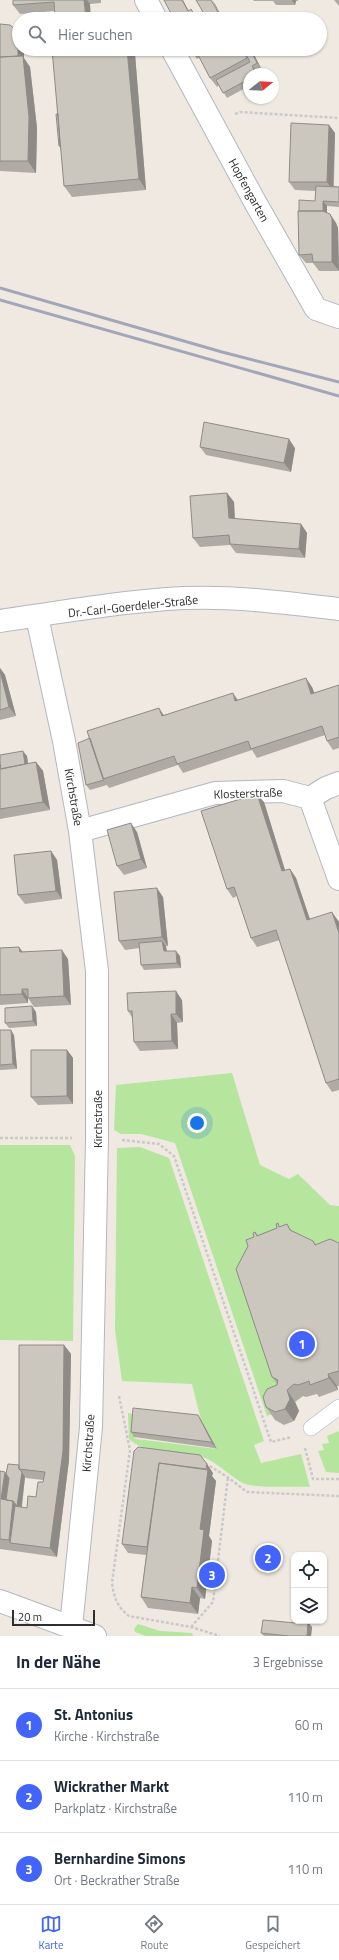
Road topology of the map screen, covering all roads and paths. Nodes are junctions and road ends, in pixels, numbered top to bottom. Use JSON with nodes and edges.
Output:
{"nodes":[{"id":1,"x":146,"y":0,"type":"edge"},
{"id":2,"x":152,"y":12,"type":"edge"},
{"id":3,"x":176,"y":56,"type":"edge"},
{"id":4,"x":240,"y":112,"type":"dead end"},
{"id":5,"x":339,"y":118,"type":"edge"},
{"id":6,"x":339,"y":317,"type":"edge"},
{"id":7,"x":339,"y":609,"type":"edge"},
{"id":8,"x":37,"y":617,"type":"junction"},
{"id":9,"x":0,"y":621,"type":"edge"},
{"id":10,"x":339,"y":783,"type":"edge"},
{"id":11,"x":310,"y":798,"type":"junction"},
{"id":12,"x":80,"y":831,"type":"junction"},
{"id":13,"x":339,"y":879,"type":"edge"},
{"id":14,"x":0,"y":1138,"type":"edge"},
{"id":15,"x":97,"y":1138,"type":"junction"},
{"id":16,"x":118,"y":1392,"type":"dead end"},
{"id":17,"x":339,"y":1407,"type":"edge"},
{"id":18,"x":311,"y":1428,"type":"dead end"},
{"id":19,"x":294,"y":1437,"type":"dead end"},
{"id":20,"x":303,"y":1442,"type":"dead end"},
{"id":21,"x":130,"y":1450,"type":"junction"},
{"id":22,"x":137,"y":1451,"type":"edge"},
{"id":23,"x":197,"y":1460,"type":"edge"},
{"id":24,"x":228,"y":1477,"type":"junction"},
{"id":25,"x":339,"y":1479,"type":"edge"},
{"id":26,"x":339,"y":1496,"type":"edge"},
{"id":27,"x":0,"y":1601,"type":"edge"},
{"id":28,"x":71,"y":1627,"type":"junction"},
{"id":29,"x":191,"y":1627,"type":"junction"},
{"id":30,"x":95,"y":1636,"type":"edge"},
{"id":31,"x":220,"y":1636,"type":"edge"}],
"edges":[{"from":1,"to":2,"type":"street"},
{"from":3,"to":6,"type":"street","name":"Hopfengarten"},
{"from":4,"to":5,"type":"path"},
{"from":7,"to":8,"type":"street","name":"Dr.-Carl-Goerdeler-Straße"},
{"from":8,"to":9,"type":"street","name":"Dr.-Carl-Goerdeler-Straße"},
{"from":8,"to":12,"type":"street","name":"Kirchstraße"},
{"from":10,"to":11,"type":"street"},
{"from":11,"to":12,"type":"street","name":"Klosterstraße"},
{"from":11,"to":13,"type":"street"},
{"from":12,"to":15,"type":"street","name":"Kirchstraße"},
{"from":14,"to":15,"type":"path"},
{"from":15,"to":19,"type":"path"},
{"from":15,"to":28,"type":"street","name":"Kirchstraße"},
{"from":16,"to":21,"type":"path"},
{"from":17,"to":18,"type":"lane"},
{"from":20,"to":25,"type":"path"},
{"from":21,"to":22,"type":"path"},
{"from":21,"to":29,"type":"path"},
{"from":23,"to":24,"type":"path"},
{"from":24,"to":26,"type":"path"},
{"from":24,"to":29,"type":"path"},
{"from":27,"to":28,"type":"street"},
{"from":28,"to":30,"type":"street"},
{"from":29,"to":31,"type":"path"}]}
